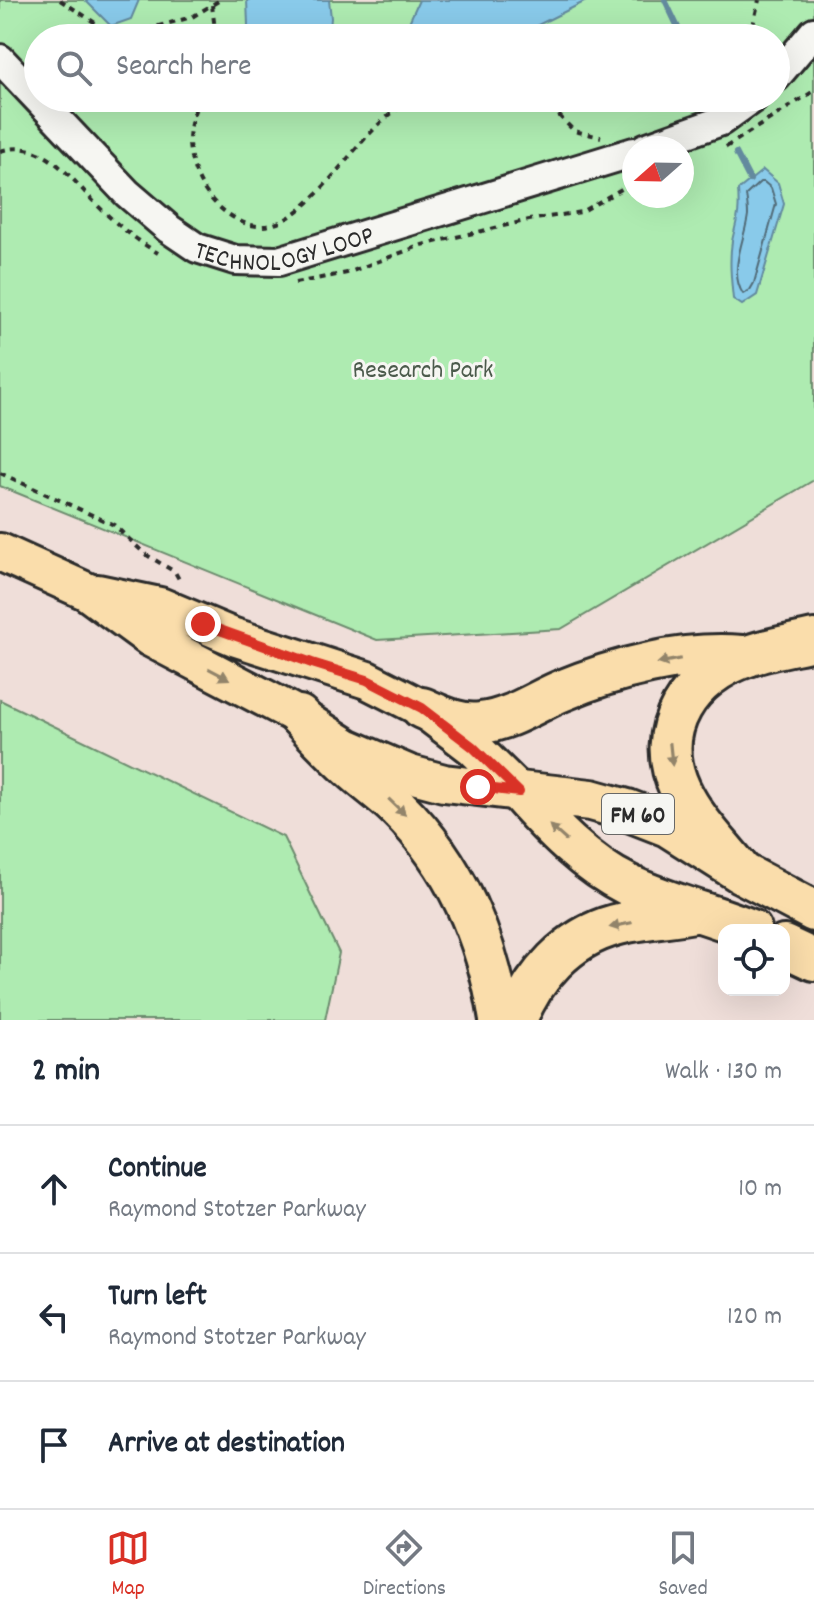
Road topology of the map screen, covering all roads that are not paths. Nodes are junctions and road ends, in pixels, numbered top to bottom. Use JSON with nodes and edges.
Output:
{"nodes":[{"id":1,"x":814,"y":32,"type":"edge"},
{"id":2,"x":0,"y":59,"type":"edge"},
{"id":3,"x":790,"y":60,"type":"edge"},
{"id":4,"x":24,"y":84,"type":"edge"},
{"id":5,"x":51,"y":112,"type":"edge"},
{"id":6,"x":734,"y":112,"type":"edge"},
{"id":7,"x":679,"y":136,"type":"edge"},
{"id":8,"x":622,"y":156,"type":"edge"},
{"id":9,"x":0,"y":552,"type":"edge"},
{"id":10,"x":86,"y":591,"type":"junction"},
{"id":11,"x":814,"y":640,"type":"edge"},
{"id":12,"x":746,"y":656,"type":"junction"},
{"id":13,"x":422,"y":708,"type":"junction"},
{"id":14,"x":299,"y":716,"type":"junction"},
{"id":15,"x":519,"y":792,"type":"junction"},
{"id":16,"x":742,"y":873,"type":"junction"},
{"id":17,"x":798,"y":903,"type":"edge"},
{"id":18,"x":698,"y":912,"type":"junction"},
{"id":19,"x":733,"y":924,"type":"edge"},
{"id":20,"x":790,"y":949,"type":"edge"},
{"id":21,"x":814,"y":960,"type":"edge"},
{"id":22,"x":500,"y":1020,"type":"edge"},
{"id":23,"x":516,"y":1020,"type":"edge"}],
"edges":[{"from":1,"to":3,"type":"street"},
{"from":2,"to":4,"type":"street","name":"TECHNOLOGY LOOP"},
{"from":5,"to":8,"type":"street","name":"TECHNOLOGY LOOP"},
{"from":6,"to":7,"type":"street"},
{"from":9,"to":10,"type":"main road","number":"FM 60"},
{"from":10,"to":13,"type":"main road","number":"FM 60"},
{"from":10,"to":14,"type":"main road","number":"FM 60","one_way":true},
{"from":11,"to":12,"type":"highway"},
{"from":12,"to":13,"type":"highway","one_way":true},
{"from":12,"to":16,"type":"highway","one_way":true},
{"from":13,"to":15,"type":"main road","number":"FM 60"},
{"from":14,"to":15,"type":"main road","number":"FM 60"},
{"from":14,"to":22,"type":"highway","one_way":true},
{"from":15,"to":16,"type":"highway","number":"FM 60"},
{"from":18,"to":15,"type":"highway","number":"FM 60","one_way":true},
{"from":16,"to":17,"type":"highway","number":"FM 60"},
{"from":18,"to":19,"type":"highway","number":"FM 60"},
{"from":18,"to":23,"type":"highway","one_way":true},
{"from":20,"to":21,"type":"highway"}]}
